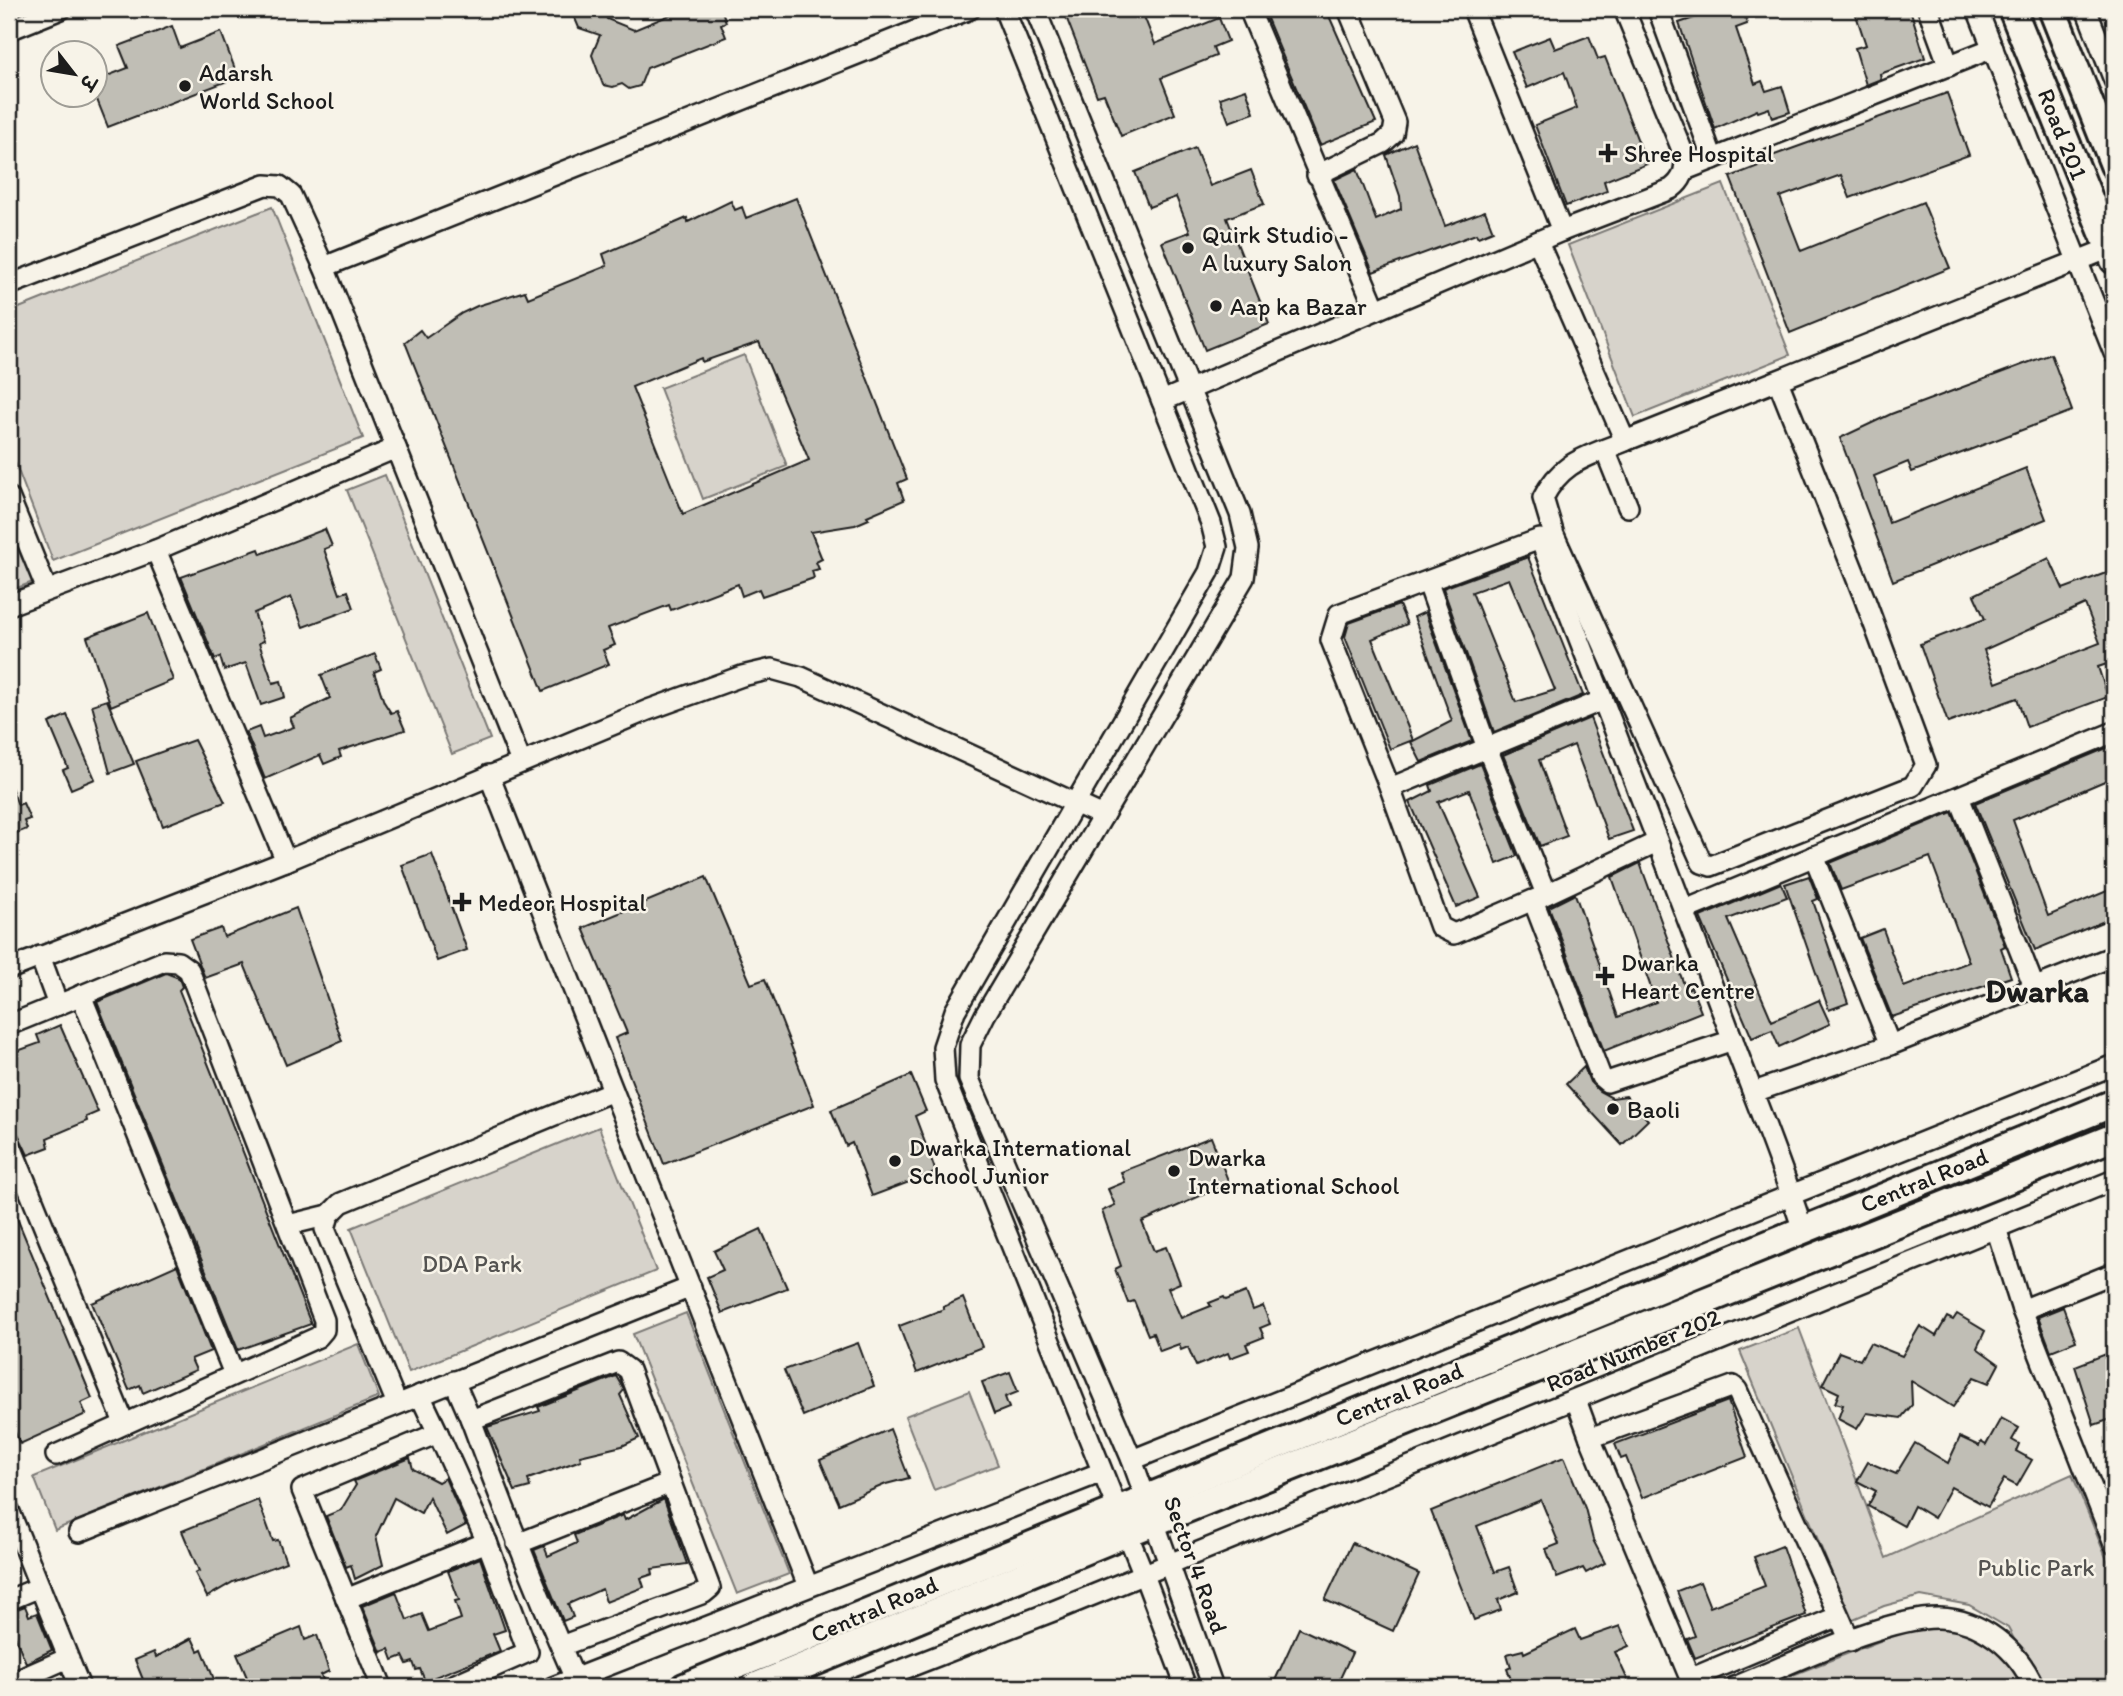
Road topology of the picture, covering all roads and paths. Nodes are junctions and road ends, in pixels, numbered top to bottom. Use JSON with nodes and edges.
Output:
{"nodes":[{"id":1,"x":59,"y":9,"type":"edge"},
{"id":2,"x":970,"y":9,"type":"edge"},
{"id":3,"x":1004,"y":9,"type":"edge"},
{"id":4,"x":1035,"y":9,"type":"edge"},
{"id":5,"x":1249,"y":9,"type":"edge"},
{"id":6,"x":1348,"y":9,"type":"edge"},
{"id":7,"x":1473,"y":9,"type":"edge"},
{"id":8,"x":1623,"y":9,"type":"edge"},
{"id":9,"x":1658,"y":9,"type":"edge"},
{"id":10,"x":1928,"y":9,"type":"edge"},
{"id":11,"x":1977,"y":9,"type":"edge"},
{"id":12,"x":2012,"y":9,"type":"edge"},
{"id":13,"x":2052,"y":9,"type":"edge"},
{"id":14,"x":2086,"y":9,"type":"edge"},
{"id":15,"x":9,"y":30,"type":"edge"},
{"id":16,"x":1993,"y":48,"type":"junction"},
{"id":17,"x":1949,"y":66,"type":"junction"},
{"id":18,"x":2114,"y":80,"type":"edge"},
{"id":19,"x":1713,"y":159,"type":"junction"},
{"id":20,"x":2114,"y":165,"type":"edge"},
{"id":21,"x":1685,"y":170,"type":"junction"},
{"id":22,"x":1317,"y":175,"type":"junction"},
{"id":23,"x":1562,"y":231,"type":"junction"},
{"id":24,"x":1539,"y":244,"type":"junction"},
{"id":25,"x":2112,"y":254,"type":"edge"},
{"id":26,"x":2078,"y":261,"type":"junction"},
{"id":27,"x":324,"y":267,"type":"junction"},
{"id":28,"x":9,"y":285,"type":"edge"},
{"id":29,"x":1376,"y":310,"type":"junction"},
{"id":30,"x":2114,"y":353,"type":"edge"},
{"id":31,"x":1778,"y":380,"type":"junction"},
{"id":32,"x":1189,"y":389,"type":"junction"},
{"id":33,"x":1162,"y":401,"type":"junction"},
{"id":34,"x":1625,"y":441,"type":"junction"},
{"id":35,"x":396,"y":447,"type":"junction"},
{"id":36,"x":1605,"y":450,"type":"junction"},
{"id":37,"x":9,"y":497,"type":"edge"},
{"id":38,"x":1628,"y":507,"type":"dead end"},
{"id":39,"x":1547,"y":537,"type":"junction"},
{"id":40,"x":156,"y":550,"type":"junction"},
{"id":41,"x":1428,"y":583,"type":"junction"},
{"id":42,"x":47,"y":590,"type":"junction"},
{"id":43,"x":9,"y":605,"type":"edge"},
{"id":44,"x":1603,"y":699,"type":"junction"},
{"id":45,"x":2114,"y":732,"type":"edge"},
{"id":46,"x":1487,"y":748,"type":"junction"},
{"id":47,"x":522,"y":762,"type":"junction"},
{"id":48,"x":489,"y":775,"type":"junction"},
{"id":49,"x":1390,"y":788,"type":"junction"},
{"id":50,"x":1959,"y":797,"type":"junction"},
{"id":51,"x":1075,"y":803,"type":"junction"},
{"id":52,"x":1102,"y":816,"type":"junction"},
{"id":53,"x":1657,"y":842,"type":"junction"},
{"id":54,"x":1814,"y":856,"type":"junction"},
{"id":55,"x":286,"y":861,"type":"junction"},
{"id":56,"x":1539,"y":897,"type":"junction"},
{"id":57,"x":1685,"y":910,"type":"junction"},
{"id":58,"x":40,"y":956,"type":"junction"},
{"id":59,"x":2114,"y":956,"type":"edge"},
{"id":60,"x":9,"y":969,"type":"edge"},
{"id":61,"x":2035,"y":989,"type":"junction"},
{"id":62,"x":81,"y":995,"type":"junction"},
{"id":63,"x":58,"y":1005,"type":"junction"},
{"id":64,"x":9,"y":1026,"type":"edge"},
{"id":65,"x":1733,"y":1040,"type":"junction"},
{"id":66,"x":1890,"y":1045,"type":"junction"},
{"id":67,"x":2114,"y":1065,"type":"edge"},
{"id":68,"x":613,"y":1091,"type":"junction"},
{"id":69,"x":1754,"y":1092,"type":"junction"},
{"id":70,"x":2114,"y":1103,"type":"edge"},
{"id":71,"x":2114,"y":1136,"type":"edge"},
{"id":72,"x":9,"y":1141,"type":"edge"},
{"id":73,"x":2114,"y":1181,"type":"edge"},
{"id":74,"x":1792,"y":1196,"type":"junction"},
{"id":75,"x":329,"y":1215,"type":"junction"},
{"id":76,"x":288,"y":1225,"type":"junction"},
{"id":77,"x":1996,"y":1228,"type":"junction"},
{"id":78,"x":1803,"y":1230,"type":"junction"},
{"id":79,"x":2114,"y":1273,"type":"edge"},
{"id":80,"x":691,"y":1287,"type":"junction"},
{"id":81,"x":2022,"y":1310,"type":"junction"},
{"id":82,"x":234,"y":1374,"type":"junction"},
{"id":83,"x":454,"y":1381,"type":"junction"},
{"id":84,"x":420,"y":1395,"type":"junction"},
{"id":85,"x":1576,"y":1400,"type":"junction"},
{"id":86,"x":397,"y":1404,"type":"junction"},
{"id":87,"x":471,"y":1420,"type":"junction"},
{"id":88,"x":124,"y":1423,"type":"junction"},
{"id":89,"x":438,"y":1433,"type":"junction"},
{"id":90,"x":1590,"y":1438,"type":"junction"},
{"id":91,"x":56,"y":1455,"type":"dead end"},
{"id":92,"x":1132,"y":1461,"type":"junction"},
{"id":93,"x":1102,"y":1472,"type":"junction"},
{"id":94,"x":671,"y":1483,"type":"junction"},
{"id":95,"x":1146,"y":1497,"type":"junction"},
{"id":96,"x":9,"y":1510,"type":"edge"},
{"id":97,"x":1122,"y":1520,"type":"junction"},
{"id":98,"x":1155,"y":1524,"type":"junction"},
{"id":99,"x":79,"y":1532,"type":"dead end"},
{"id":100,"x":487,"y":1542,"type":"junction"},
{"id":101,"x":517,"y":1544,"type":"junction"},
{"id":102,"x":2114,"y":1544,"type":"edge"},
{"id":103,"x":1171,"y":1564,"type":"junction"},
{"id":104,"x":1144,"y":1575,"type":"junction"},
{"id":105,"x":808,"y":1586,"type":"junction"},
{"id":106,"x":40,"y":1587,"type":"junction"},
{"id":107,"x":346,"y":1599,"type":"junction"},
{"id":108,"x":9,"y":1600,"type":"edge"},
{"id":109,"x":1839,"y":1616,"type":"junction"},
{"id":110,"x":1850,"y":1641,"type":"junction"},
{"id":111,"x":561,"y":1646,"type":"junction"},
{"id":112,"x":68,"y":1658,"type":"junction"},
{"id":113,"x":575,"y":1679,"type":"junction"},
{"id":114,"x":9,"y":1684,"type":"edge"},
{"id":115,"x":80,"y":1687,"type":"edge"},
{"id":116,"x":382,"y":1687,"type":"edge"},
{"id":117,"x":449,"y":1687,"type":"edge"},
{"id":118,"x":553,"y":1687,"type":"edge"},
{"id":119,"x":684,"y":1687,"type":"edge"},
{"id":120,"x":754,"y":1687,"type":"edge"},
{"id":121,"x":858,"y":1687,"type":"edge"},
{"id":122,"x":1186,"y":1687,"type":"edge"},
{"id":123,"x":1213,"y":1687,"type":"edge"},
{"id":124,"x":1734,"y":1687,"type":"edge"},
{"id":125,"x":2034,"y":1687,"type":"edge"}],
"edges":[{"from":1,"to":15,"type":"street"},
{"from":2,"to":27,"type":"street"},
{"from":3,"to":33,"type":"street"},
{"from":4,"to":32,"type":"street","name":"Sector 4 Road"},
{"from":5,"to":22,"type":"street"},
{"from":6,"to":22,"type":"street"},
{"from":7,"to":23,"type":"street"},
{"from":8,"to":21,"type":"street"},
{"from":9,"to":19,"type":"street"},
{"from":10,"to":17,"type":"street"},
{"from":11,"to":16,"type":"street"},
{"from":12,"to":25,"type":"main road","name":"Road 201"},
{"from":13,"to":20,"type":"main road","name":"Road 201"},
{"from":14,"to":18,"type":"street"},
{"from":16,"to":17,"type":"street"},
{"from":16,"to":26,"type":"street"},
{"from":17,"to":19,"type":"street"},
{"from":19,"to":21,"type":"street"},
{"from":21,"to":23,"type":"street"},
{"from":22,"to":29,"type":"street"},
{"from":23,"to":24,"type":"street"},
{"from":24,"to":29,"type":"street"},
{"from":24,"to":34,"type":"street"},
{"from":25,"to":26,"type":"street"},
{"from":26,"to":30,"type":"street"},
{"from":26,"to":31,"type":"street"},
{"from":27,"to":28,"type":"street"},
{"from":27,"to":35,"type":"street"},
{"from":29,"to":32,"type":"street"},
{"from":31,"to":34,"type":"street"},
{"from":31,"to":39,"type":"street"},
{"from":32,"to":33,"type":"street"},
{"from":32,"to":52,"type":"street","name":"Sector 4 Road"},
{"from":33,"to":51,"type":"street"},
{"from":34,"to":36,"type":"street"},
{"from":35,"to":40,"type":"street"},
{"from":35,"to":47,"type":"street"},
{"from":36,"to":38,"type":"street"},
{"from":36,"to":39,"type":"street"},
{"from":37,"to":42,"type":"street"},
{"from":39,"to":41,"type":"street"},
{"from":39,"to":44,"type":"street"},
{"from":40,"to":42,"type":"street"},
{"from":40,"to":55,"type":"street"},
{"from":41,"to":46,"type":"street"},
{"from":41,"to":49,"type":"street"},
{"from":42,"to":43,"type":"street"},
{"from":44,"to":46,"type":"street"},
{"from":44,"to":53,"type":"street"},
{"from":45,"to":50,"type":"street"},
{"from":46,"to":49,"type":"street"},
{"from":46,"to":56,"type":"street"},
{"from":47,"to":48,"type":"street"},
{"from":47,"to":51,"type":"street"},
{"from":48,"to":55,"type":"street"},
{"from":48,"to":68,"type":"street"},
{"from":49,"to":56,"type":"street"},
{"from":50,"to":54,"type":"street"},
{"from":50,"to":61,"type":"street"},
{"from":51,"to":52,"type":"street"},
{"from":51,"to":93,"type":"street"},
{"from":52,"to":92,"type":"street","name":"Sector 4 Road"},
{"from":53,"to":56,"type":"street"},
{"from":53,"to":57,"type":"street"},
{"from":54,"to":57,"type":"street"},
{"from":54,"to":66,"type":"street"},
{"from":55,"to":58,"type":"street"},
{"from":56,"to":65,"type":"street"},
{"from":57,"to":65,"type":"street"},
{"from":58,"to":60,"type":"street"},
{"from":58,"to":63,"type":"street"},
{"from":59,"to":61,"type":"street"},
{"from":61,"to":66,"type":"street"},
{"from":62,"to":63,"type":"street"},
{"from":62,"to":76,"type":"street"},
{"from":62,"to":82,"type":"street"},
{"from":63,"to":64,"type":"street"},
{"from":65,"to":69,"type":"street"},
{"from":66,"to":69,"type":"street"},
{"from":67,"to":74,"type":"street"},
{"from":68,"to":75,"type":"street"},
{"from":68,"to":80,"type":"street"},
{"from":69,"to":74,"type":"street"},
{"from":70,"to":78,"type":"main road","name":"Central Road"},
{"from":71,"to":98,"type":"main road","name":"Central Road"},
{"from":72,"to":88,"type":"street"},
{"from":73,"to":77,"type":"street","name":"Road Number 202"},
{"from":74,"to":78,"type":"street"},
{"from":74,"to":92,"type":"street"},
{"from":75,"to":76,"type":"street"},
{"from":75,"to":86,"type":"street"},
{"from":76,"to":82,"type":"street"},
{"from":77,"to":81,"type":"street"},
{"from":77,"to":85,"type":"street","name":"Road Number 202"},
{"from":78,"to":95,"type":"main road","name":"Central Road"},
{"from":79,"to":81,"type":"street"},
{"from":80,"to":83,"type":"street"},
{"from":80,"to":105,"type":"street"},
{"from":81,"to":102,"type":"street"},
{"from":82,"to":88,"type":"street"},
{"from":83,"to":84,"type":"street"},
{"from":83,"to":87,"type":"street"},
{"from":84,"to":86,"type":"street"},
{"from":84,"to":89,"type":"street"},
{"from":85,"to":90,"type":"street"},
{"from":85,"to":103,"type":"street","name":"Road Number 202"},
{"from":86,"to":99,"type":"street"},
{"from":87,"to":94,"type":"street"},
{"from":87,"to":101,"type":"street"},
{"from":88,"to":91,"type":"street"},
{"from":89,"to":100,"type":"street"},
{"from":89,"to":107,"type":"street"},
{"from":90,"to":109,"type":"street"},
{"from":90,"to":109,"type":"street"},
{"from":92,"to":95,"type":"street","name":"Sector 4 Road"},
{"from":93,"to":97,"type":"street"},
{"from":93,"to":105,"type":"street"},
{"from":94,"to":101,"type":"street"},
{"from":94,"to":111,"type":"street"},
{"from":95,"to":97,"type":"main road","name":"Central Road"},
{"from":95,"to":98,"type":"street","name":"Sector 4 Road"},
{"from":96,"to":106,"type":"street"},
{"from":97,"to":98,"type":"main road","name":"Central Road"},
{"from":97,"to":104,"type":"street"},
{"from":97,"to":119,"type":"main road","name":"Central Road"},
{"from":97,"to":120,"type":"main road","name":"Central Road"},
{"from":98,"to":103,"type":"street","name":"Sector 4 Road"},
{"from":100,"to":107,"type":"street"},
{"from":100,"to":117,"type":"street"},
{"from":101,"to":111,"type":"street"},
{"from":103,"to":104,"type":"street","name":"Road Number 202"},
{"from":103,"to":123,"type":"street","name":"Sector 4 Road"},
{"from":104,"to":121,"type":"street","name":"Road Number 202"},
{"from":104,"to":122,"type":"street"},
{"from":105,"to":113,"type":"street"},
{"from":106,"to":108,"type":"street"},
{"from":106,"to":112,"type":"street"},
{"from":107,"to":116,"type":"street"},
{"from":109,"to":110,"type":"street"},
{"from":110,"to":124,"type":"street"},
{"from":110,"to":125,"type":"street"},
{"from":111,"to":113,"type":"street"},
{"from":112,"to":114,"type":"street"},
{"from":112,"to":115,"type":"street"},
{"from":113,"to":118,"type":"street"}]}
